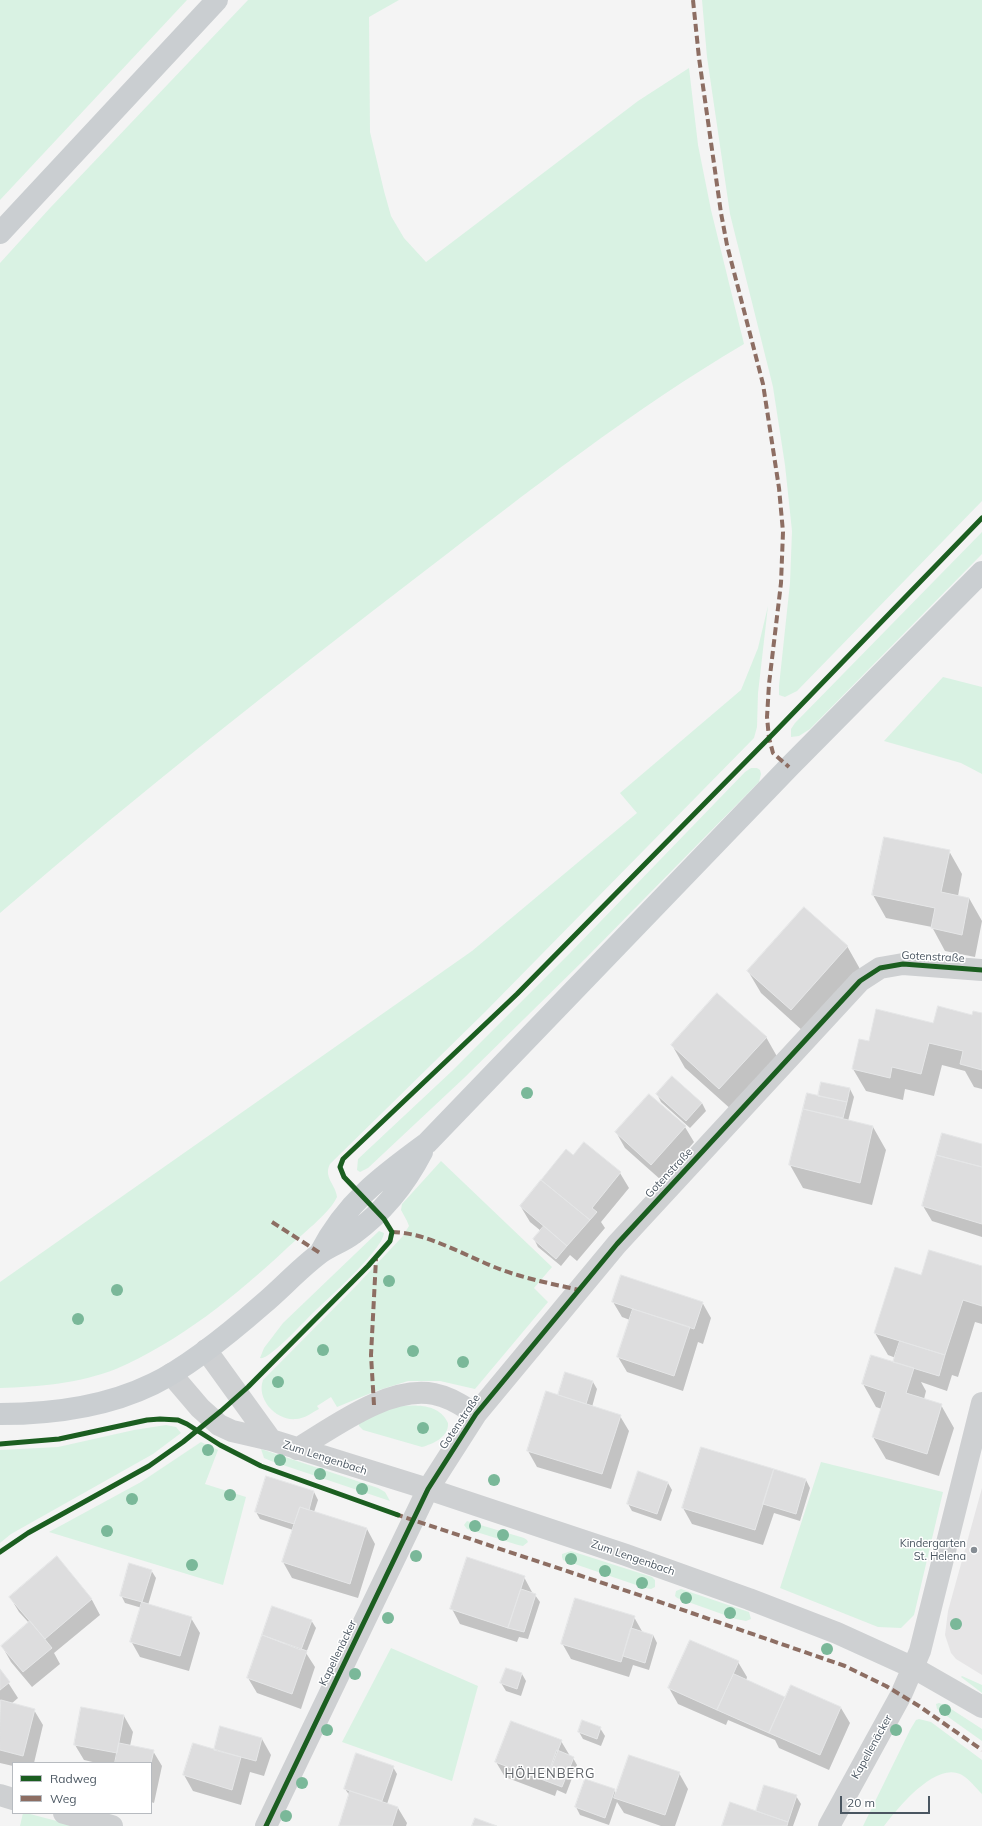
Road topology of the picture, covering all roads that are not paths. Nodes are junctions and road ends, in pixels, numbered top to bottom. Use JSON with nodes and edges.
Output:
{"nodes":[{"id":1,"x":217,"y":0,"type":"edge"},
{"id":2,"x":0,"y":233,"type":"edge"},
{"id":3,"x":982,"y":572,"type":"edge"},
{"id":4,"x":982,"y":970,"type":"edge"},
{"id":5,"x":206,"y":1350,"type":"junction"},
{"id":6,"x":171,"y":1374,"type":"junction"},
{"id":7,"x":982,"y":1403,"type":"edge"},
{"id":8,"x":0,"y":1414,"type":"edge"},
{"id":9,"x":476,"y":1414,"type":"junction"},
{"id":10,"x":271,"y":1440,"type":"junction"},
{"id":11,"x":297,"y":1449,"type":"junction"},
{"id":12,"x":428,"y":1489,"type":"junction"},
{"id":13,"x":914,"y":1668,"type":"junction"},
{"id":14,"x":982,"y":1707,"type":"edge"},
{"id":15,"x":0,"y":1795,"type":"edge"},
{"id":16,"x":12,"y":1799,"type":"edge"},
{"id":17,"x":68,"y":1814,"type":"edge"},
{"id":18,"x":112,"y":1826,"type":"edge"},
{"id":19,"x":266,"y":1826,"type":"edge"},
{"id":20,"x":830,"y":1826,"type":"edge"}],
"edges":[{"from":1,"to":2,"type":"main road"},
{"from":3,"to":5,"type":"main road"},
{"from":4,"to":9,"type":"street","name":"Gotenstraße"},
{"from":5,"to":6,"type":"main road"},
{"from":5,"to":10,"type":"street","name":"Zum Lengenbach"},
{"from":6,"to":8,"type":"main road"},
{"from":6,"to":10,"type":"street","name":"Zum Lengenbach"},
{"from":7,"to":13,"type":"street","name":"Kapellenäcker"},
{"from":9,"to":11,"type":"street"},
{"from":9,"to":12,"type":"street","name":"Gotenstraße"},
{"from":10,"to":11,"type":"street","name":"Zum Lengenbach"},
{"from":11,"to":12,"type":"street","name":"Zum Lengenbach"},
{"from":12,"to":13,"type":"street","name":"Zum Lengenbach"},
{"from":12,"to":19,"type":"street","name":"Kapellenäcker"},
{"from":13,"to":14,"type":"street","name":"Zum Lengenbach"},
{"from":13,"to":20,"type":"street","name":"Kapellenäcker"},
{"from":15,"to":16,"type":"street"},
{"from":17,"to":18,"type":"street"}]}
